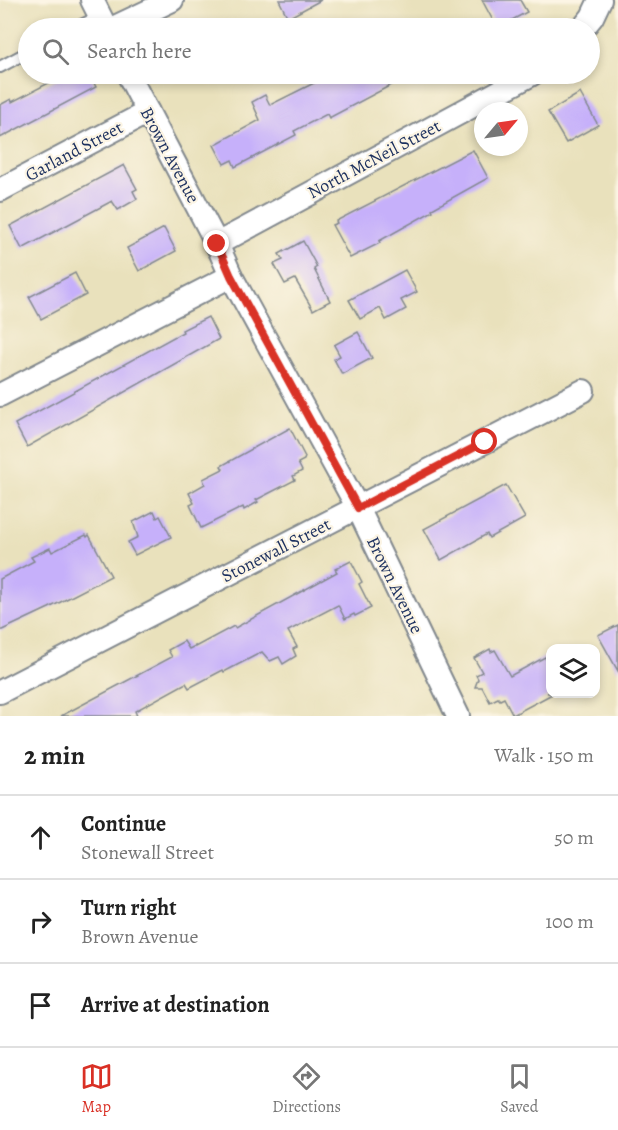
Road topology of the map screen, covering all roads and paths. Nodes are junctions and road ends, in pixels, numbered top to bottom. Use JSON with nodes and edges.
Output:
{"nodes":[{"id":1,"x":172,"y":0,"type":"edge"},
{"id":2,"x":600,"y":0,"type":"edge"},
{"id":3,"x":103,"y":18,"type":"edge"},
{"id":4,"x":590,"y":18,"type":"edge"},
{"id":5,"x":18,"y":57,"type":"edge"},
{"id":6,"x":0,"y":67,"type":"edge"},
{"id":7,"x":133,"y":84,"type":"edge"},
{"id":8,"x":513,"y":84,"type":"edge"},
{"id":9,"x":148,"y":112,"type":"junction"},
{"id":10,"x":0,"y":190,"type":"edge"},
{"id":11,"x":217,"y":244,"type":"junction"},
{"id":12,"x":231,"y":276,"type":"junction"},
{"id":13,"x":583,"y":391,"type":"dead end"},
{"id":14,"x":0,"y":395,"type":"edge"},
{"id":15,"x":358,"y":508,"type":"junction"},
{"id":16,"x":0,"y":692,"type":"edge"},
{"id":17,"x":458,"y":716,"type":"edge"}],
"edges":[{"from":1,"to":3,"type":"street"},
{"from":2,"to":4,"type":"street"},
{"from":5,"to":6,"type":"lane"},
{"from":7,"to":9,"type":"street","name":"Brown Avenue"},
{"from":8,"to":11,"type":"street","name":"North McNeil Street"},
{"from":9,"to":10,"type":"street","name":"Garland Street"},
{"from":9,"to":11,"type":"street","name":"Brown Avenue"},
{"from":11,"to":12,"type":"street","name":"Brown Avenue"},
{"from":12,"to":14,"type":"street"},
{"from":12,"to":15,"type":"street","name":"Brown Avenue"},
{"from":13,"to":15,"type":"street","name":"Stonewall Street"},
{"from":15,"to":16,"type":"street","name":"Stonewall Street"},
{"from":15,"to":17,"type":"street","name":"Brown Avenue"}]}
